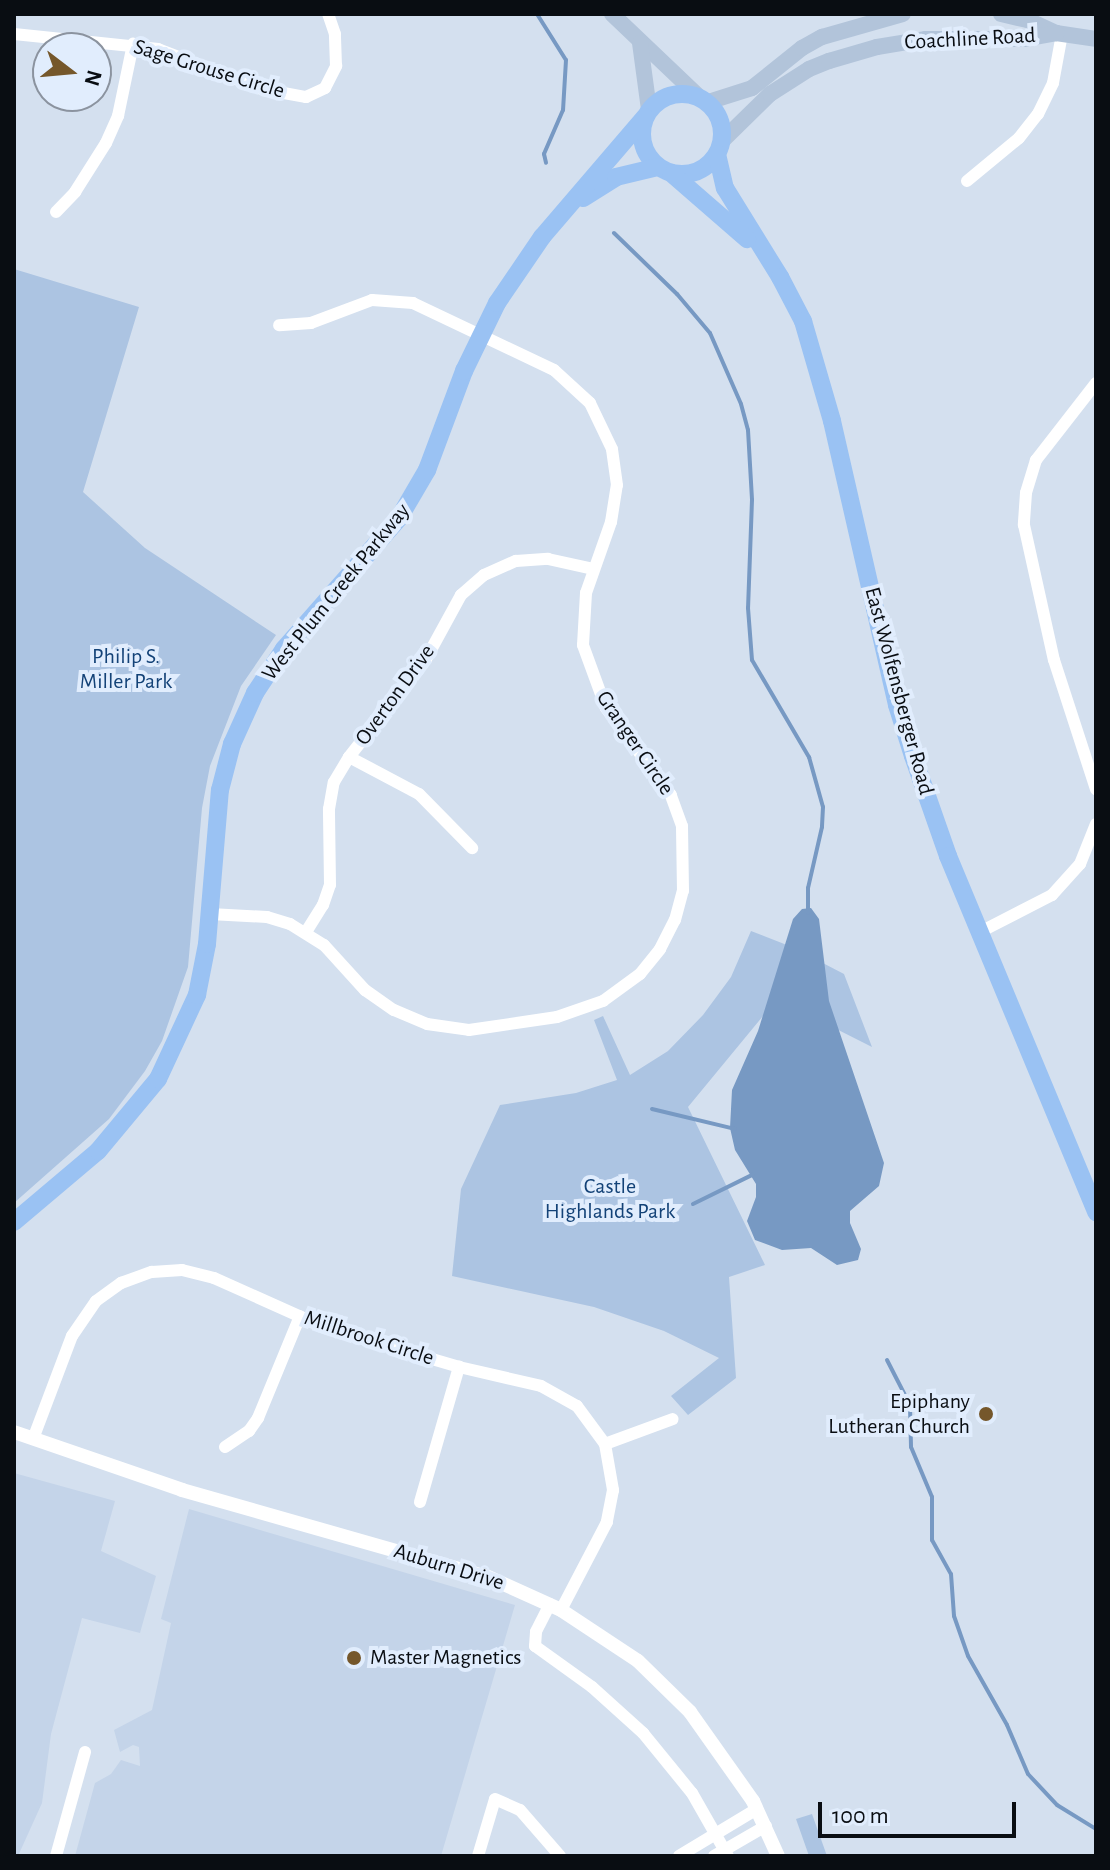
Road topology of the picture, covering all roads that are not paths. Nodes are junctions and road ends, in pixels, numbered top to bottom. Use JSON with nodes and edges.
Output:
{"nodes":[{"id":1,"x":328,"y":14,"type":"edge"},
{"id":2,"x":612,"y":14,"type":"edge"},
{"id":3,"x":903,"y":14,"type":"edge"},
{"id":4,"x":1001,"y":14,"type":"edge"},
{"id":5,"x":1059,"y":33,"type":"junction"},
{"id":6,"x":14,"y":34,"type":"edge"},
{"id":7,"x":1096,"y":39,"type":"edge"},
{"id":8,"x":640,"y":43,"type":"junction"},
{"id":9,"x":133,"y":44,"type":"junction"},
{"id":10,"x":703,"y":99,"type":"junction"},
{"id":11,"x":647,"y":114,"type":"junction"},
{"id":12,"x":719,"y":147,"type":"junction"},
{"id":13,"x":665,"y":170,"type":"junction"},
{"id":14,"x":967,"y":181,"type":"dead end"},
{"id":15,"x":564,"y":211,"type":"junction"},
{"id":16,"x":56,"y":212,"type":"dead end"},
{"id":17,"x":762,"y":252,"type":"junction"},
{"id":18,"x":279,"y":325,"type":"dead end"},
{"id":19,"x":481,"y":333,"type":"junction"},
{"id":20,"x":1096,"y":383,"type":"edge"},
{"id":21,"x":593,"y":569,"type":"junction"},
{"id":22,"x":349,"y":757,"type":"junction"},
{"id":23,"x":1096,"y":789,"type":"edge"},
{"id":24,"x":1096,"y":824,"type":"edge"},
{"id":25,"x":472,"y":848,"type":"dead end"},
{"id":26,"x":210,"y":914,"type":"junction"},
{"id":27,"x":306,"y":932,"type":"junction"},
{"id":28,"x":980,"y":932,"type":"junction"},
{"id":29,"x":1096,"y":1212,"type":"edge"},
{"id":30,"x":14,"y":1222,"type":"edge"},
{"id":31,"x":300,"y":1316,"type":"junction"},
{"id":32,"x":459,"y":1367,"type":"junction"},
{"id":33,"x":673,"y":1419,"type":"dead end"},
{"id":34,"x":14,"y":1432,"type":"edge"},
{"id":35,"x":33,"y":1439,"type":"junction"},
{"id":36,"x":605,"y":1444,"type":"junction"},
{"id":37,"x":225,"y":1447,"type":"dead end"},
{"id":38,"x":420,"y":1502,"type":"dead end"},
{"id":39,"x":556,"y":1607,"type":"junction"},
{"id":40,"x":85,"y":1752,"type":"dead end"},
{"id":41,"x":757,"y":1809,"type":"junction"},
{"id":42,"x":766,"y":1826,"type":"junction"},
{"id":43,"x":716,"y":1833,"type":"junction"},
{"id":44,"x":722,"y":1854,"type":"edge"},
{"id":45,"x":56,"y":1856,"type":"edge"},
{"id":46,"x":478,"y":1856,"type":"edge"},
{"id":47,"x":560,"y":1856,"type":"edge"},
{"id":48,"x":679,"y":1856,"type":"edge"},
{"id":49,"x":778,"y":1856,"type":"edge"}],
"edges":[{"from":1,"to":9,"type":"street","name":"Sage Grouse Circle"},
{"from":2,"to":8,"type":"main road"},
{"from":3,"to":10,"type":"main road","name":"Coachline Road"},
{"from":4,"to":5,"type":"main road","name":"Coachline Road"},
{"from":5,"to":7,"type":"main road","name":"Coachline Road"},
{"from":5,"to":12,"type":"main road","name":"Coachline Road"},
{"from":5,"to":14,"type":"street"},
{"from":6,"to":9,"type":"street","name":"Sage Grouse Circle"},
{"from":8,"to":10,"type":"main road"},
{"from":8,"to":11,"type":"main road"},
{"from":9,"to":16,"type":"street"},
{"from":10,"to":11,"type":"main road"},
{"from":10,"to":12,"type":"main road"},
{"from":11,"to":13,"type":"main road"},
{"from":11,"to":15,"type":"main road","name":"West Plum Creek Parkway"},
{"from":12,"to":13,"type":"main road"},
{"from":12,"to":17,"type":"main road","name":"East Wolfensberger Road"},
{"from":13,"to":15,"type":"main road","name":"West Plum Creek Parkway"},
{"from":13,"to":17,"type":"main road","name":"East Wolfensberger Road"},
{"from":15,"to":19,"type":"main road","name":"West Plum Creek Parkway"},
{"from":17,"to":28,"type":"main road","name":"East Wolfensberger Road"},
{"from":18,"to":19,"type":"street","name":"Granger Circle"},
{"from":19,"to":21,"type":"street","name":"Granger Circle"},
{"from":19,"to":26,"type":"main road","name":"West Plum Creek Parkway"},
{"from":20,"to":23,"type":"street"},
{"from":21,"to":22,"type":"street","name":"Overton Drive"},
{"from":21,"to":27,"type":"street","name":"Granger Circle"},
{"from":22,"to":25,"type":"street"},
{"from":22,"to":27,"type":"street","name":"Overton Drive"},
{"from":24,"to":28,"type":"street"},
{"from":26,"to":27,"type":"street","name":"Granger Circle"},
{"from":26,"to":30,"type":"main road","name":"West Plum Creek Parkway"},
{"from":28,"to":29,"type":"main road","name":"East Wolfensberger Road"},
{"from":31,"to":32,"type":"street","name":"Millbrook Circle"},
{"from":31,"to":35,"type":"street","name":"Millbrook Circle"},
{"from":31,"to":37,"type":"street"},
{"from":32,"to":36,"type":"street","name":"Millbrook Circle"},
{"from":32,"to":38,"type":"street"},
{"from":33,"to":36,"type":"street"},
{"from":34,"to":35,"type":"street","name":"Auburn Drive"},
{"from":35,"to":39,"type":"street","name":"Auburn Drive"},
{"from":36,"to":39,"type":"street","name":"Millbrook Circle"},
{"from":39,"to":41,"type":"street","name":"Auburn Drive"},
{"from":39,"to":43,"type":"street","name":"Millbrook Circle"},
{"from":40,"to":45,"type":"street"},
{"from":41,"to":42,"type":"street","name":"Auburn Drive"},
{"from":41,"to":43,"type":"street"},
{"from":42,"to":44,"type":"street"},
{"from":42,"to":49,"type":"street","name":"Auburn Drive"},
{"from":43,"to":44,"type":"street"},
{"from":43,"to":48,"type":"street"},
{"from":46,"to":47,"type":"street"}]}
